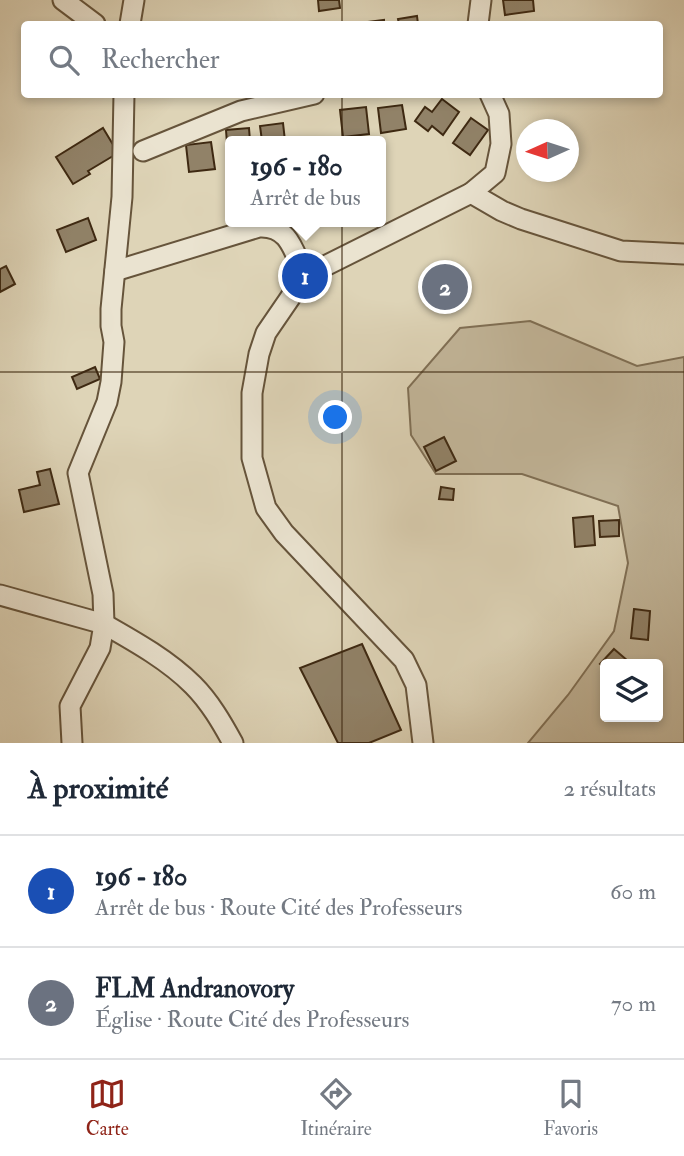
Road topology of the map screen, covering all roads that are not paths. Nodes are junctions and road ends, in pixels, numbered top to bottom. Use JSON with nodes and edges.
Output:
{"nodes":[{"id":1,"x":63,"y":0,"type":"edge"},
{"id":2,"x":134,"y":0,"type":"edge"},
{"id":3,"x":481,"y":0,"type":"edge"},
{"id":4,"x":91,"y":21,"type":"edge"},
{"id":5,"x":130,"y":21,"type":"edge"},
{"id":6,"x":478,"y":21,"type":"edge"},
{"id":7,"x":124,"y":98,"type":"edge"},
{"id":8,"x":297,"y":98,"type":"edge"},
{"id":9,"x":492,"y":98,"type":"edge"},
{"id":10,"x":143,"y":151,"type":"dead end"},
{"id":11,"x":471,"y":193,"type":"junction"},
{"id":12,"x":259,"y":227,"type":"edge"},
{"id":13,"x":274,"y":227,"type":"edge"},
{"id":14,"x":684,"y":254,"type":"edge"},
{"id":15,"x":115,"y":271,"type":"junction"},
{"id":16,"x":305,"y":276,"type":"junction"},
{"id":17,"x":0,"y":595,"type":"edge"},
{"id":18,"x":104,"y":624,"type":"junction"},
{"id":19,"x":72,"y":743,"type":"edge"},
{"id":20,"x":233,"y":743,"type":"edge"},
{"id":21,"x":423,"y":743,"type":"edge"}],
"edges":[{"from":1,"to":4,"type":"street"},
{"from":2,"to":5,"type":"street"},
{"from":3,"to":6,"type":"street"},
{"from":7,"to":15,"type":"street"},
{"from":8,"to":10,"type":"street"},
{"from":9,"to":11,"type":"street"},
{"from":11,"to":14,"type":"street"},
{"from":11,"to":16,"type":"street"},
{"from":12,"to":15,"type":"street"},
{"from":13,"to":16,"type":"street"},
{"from":15,"to":18,"type":"street"},
{"from":16,"to":21,"type":"street"},
{"from":17,"to":18,"type":"street"},
{"from":18,"to":19,"type":"street"},
{"from":18,"to":20,"type":"street"}]}
